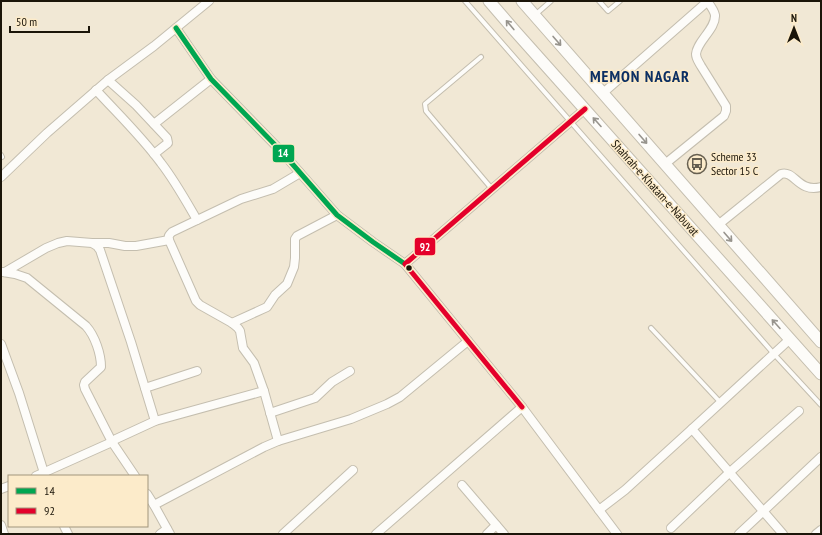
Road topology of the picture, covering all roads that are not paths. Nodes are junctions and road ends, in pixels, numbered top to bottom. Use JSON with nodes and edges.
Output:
{"nodes":[{"id":1,"x":209,"y":1,"type":"edge"},
{"id":2,"x":465,"y":1,"type":"edge"},
{"id":3,"x":489,"y":1,"type":"edge"},
{"id":4,"x":522,"y":1,"type":"edge"},
{"id":5,"x":551,"y":1,"type":"edge"},
{"id":6,"x":599,"y":1,"type":"edge"},
{"id":7,"x":620,"y":1,"type":"edge"},
{"id":8,"x":705,"y":2,"type":"edge"},
{"id":9,"x":535,"y":15,"type":"junction"},
{"id":10,"x":176,"y":28,"type":"junction"},
{"id":11,"x":481,"y":57,"type":"dead end"},
{"id":12,"x":211,"y":79,"type":"junction"},
{"id":13,"x":108,"y":80,"type":"junction"},
{"id":14,"x":96,"y":90,"type":"junction"},
{"id":15,"x":603,"y":93,"type":"junction"},
{"id":16,"x":585,"y":109,"type":"junction"},
{"id":17,"x":571,"y":121,"type":"junction"},
{"id":18,"x":154,"y":124,"type":"junction"},
{"id":19,"x":154,"y":154,"type":"junction"},
{"id":20,"x":664,"y":164,"type":"junction"},
{"id":21,"x":300,"y":173,"type":"junction"},
{"id":22,"x":1,"y":177,"type":"edge"},
{"id":23,"x":821,"y":187,"type":"edge"},
{"id":24,"x":492,"y":189,"type":"junction"},
{"id":25,"x":337,"y":215,"type":"junction"},
{"id":26,"x":197,"y":220,"type":"junction"},
{"id":27,"x":718,"y":225,"type":"junction"},
{"id":28,"x":169,"y":240,"type":"junction"},
{"id":29,"x":92,"y":243,"type":"junction"},
{"id":30,"x":405,"y":264,"type":"junction"},
{"id":31,"x":3,"y":272,"type":"edge"},
{"id":32,"x":232,"y":323,"type":"junction"},
{"id":33,"x":651,"y":328,"type":"dead end"},
{"id":34,"x":819,"y":337,"type":"edge"},
{"id":35,"x":790,"y":339,"type":"junction"},
{"id":36,"x":468,"y":341,"type":"junction"},
{"id":37,"x":1,"y":344,"type":"edge"},
{"id":38,"x":774,"y":354,"type":"junction"},
{"id":39,"x":197,"y":371,"type":"dead end"},
{"id":40,"x":350,"y":371,"type":"dead end"},
{"id":41,"x":821,"y":374,"type":"edge"},
{"id":42,"x":145,"y":388,"type":"junction"},
{"id":43,"x":264,"y":391,"type":"junction"},
{"id":44,"x":720,"y":403,"type":"junction"},
{"id":45,"x":821,"y":405,"type":"edge"},
{"id":46,"x":522,"y":407,"type":"junction"},
{"id":47,"x":799,"y":411,"type":"dead end"},
{"id":48,"x":270,"y":413,"type":"junction"},
{"id":49,"x":155,"y":421,"type":"junction"},
{"id":50,"x":692,"y":429,"type":"junction"},
{"id":51,"x":278,"y":441,"type":"junction"},
{"id":52,"x":112,"y":442,"type":"junction"},
{"id":53,"x":821,"y":457,"type":"edge"},
{"id":54,"x":353,"y":470,"type":"dead end"},
{"id":55,"x":730,"y":472,"type":"junction"},
{"id":56,"x":45,"y":474,"type":"edge"},
{"id":57,"x":134,"y":475,"type":"edge"},
{"id":58,"x":462,"y":485,"type":"dead end"},
{"id":59,"x":148,"y":496,"type":"edge"},
{"id":60,"x":154,"y":505,"type":"junction"},
{"id":61,"x":599,"y":510,"type":"junction"},
{"id":62,"x":763,"y":511,"type":"junction"},
{"id":63,"x":1,"y":525,"type":"edge"},
{"id":64,"x":496,"y":525,"type":"junction"},
{"id":65,"x":671,"y":528,"type":"dead end"},
{"id":66,"x":821,"y":530,"type":"edge"},
{"id":67,"x":166,"y":532,"type":"edge"},
{"id":68,"x":4,"y":534,"type":"edge"},
{"id":69,"x":283,"y":534,"type":"edge"},
{"id":70,"x":376,"y":534,"type":"edge"},
{"id":71,"x":487,"y":534,"type":"edge"},
{"id":72,"x":504,"y":534,"type":"edge"},
{"id":73,"x":617,"y":534,"type":"edge"},
{"id":74,"x":739,"y":534,"type":"edge"},
{"id":75,"x":783,"y":534,"type":"edge"},
{"id":76,"x":816,"y":534,"type":"edge"}],
"edges":[{"from":1,"to":10,"type":"street"},
{"from":2,"to":17,"type":"lane"},
{"from":16,"to":3,"type":"main road","name":"Shahrah-e-Khatam-e-Nabuvat","one_way":true},
{"from":4,"to":9,"type":"main road","name":"Shahrah-e-Khatam-e-Nabuvat"},
{"from":5,"to":9,"type":"lane"},
{"from":6,"to":7,"type":"lane"},
{"from":8,"to":15,"type":"street"},
{"from":8,"to":20,"type":"street"},
{"from":9,"to":15,"type":"main road","name":"Shahrah-e-Khatam-e-Nabuvat","one_way":true},
{"from":10,"to":12,"type":"street"},
{"from":10,"to":13,"type":"street"},
{"from":11,"to":24,"type":"lane"},
{"from":12,"to":18,"type":"street"},
{"from":12,"to":21,"type":"street"},
{"from":13,"to":14,"type":"street"},
{"from":13,"to":18,"type":"street"},
{"from":14,"to":19,"type":"street"},
{"from":14,"to":22,"type":"street"},
{"from":15,"to":20,"type":"main road","name":"Shahrah-e-Khatam-e-Nabuvat","one_way":true},
{"from":16,"to":17,"type":"street"},
{"from":35,"to":16,"type":"main road","name":"Shahrah-e-Khatam-e-Nabuvat","one_way":true},
{"from":17,"to":24,"type":"street"},
{"from":17,"to":38,"type":"lane"},
{"from":18,"to":19,"type":"street"},
{"from":19,"to":26,"type":"street"},
{"from":20,"to":27,"type":"main road","name":"Shahrah-e-Khatam-e-Nabuvat"},
{"from":21,"to":25,"type":"street"},
{"from":21,"to":26,"type":"street"},
{"from":23,"to":27,"type":"street"},
{"from":24,"to":30,"type":"street"},
{"from":25,"to":30,"type":"street"},
{"from":25,"to":32,"type":"street"},
{"from":26,"to":28,"type":"street"},
{"from":27,"to":34,"type":"main road","name":"Shahrah-e-Khatam-e-Nabuvat","one_way":true},
{"from":28,"to":29,"type":"street"},
{"from":28,"to":32,"type":"street"},
{"from":29,"to":31,"type":"street"},
{"from":29,"to":42,"type":"street"},
{"from":30,"to":36,"type":"street"},
{"from":31,"to":52,"type":"street"},
{"from":32,"to":43,"type":"street"},
{"from":33,"to":44,"type":"lane"},
{"from":35,"to":38,"type":"street"},
{"from":35,"to":41,"type":"main road","name":"Shahrah-e-Khatam-e-Nabuvat"},
{"from":36,"to":46,"type":"street"},
{"from":36,"to":51,"type":"street"},
{"from":37,"to":56,"type":"street"},
{"from":38,"to":44,"type":"street"},
{"from":38,"to":45,"type":"lane"},
{"from":39,"to":42,"type":"street"},
{"from":40,"to":48,"type":"street"},
{"from":42,"to":49,"type":"street"},
{"from":43,"to":48,"type":"street"},
{"from":43,"to":49,"type":"street"},
{"from":44,"to":50,"type":"street"},
{"from":46,"to":61,"type":"street"},
{"from":46,"to":70,"type":"street"},
{"from":47,"to":55,"type":"street"},
{"from":48,"to":51,"type":"street"},
{"from":49,"to":52,"type":"street"},
{"from":50,"to":55,"type":"street"},
{"from":50,"to":61,"type":"street"},
{"from":51,"to":60,"type":"street"},
{"from":52,"to":56,"type":"street"},
{"from":52,"to":57,"type":"street"},
{"from":53,"to":62,"type":"street"},
{"from":54,"to":69,"type":"street"},
{"from":55,"to":62,"type":"street"},
{"from":55,"to":65,"type":"street"},
{"from":58,"to":64,"type":"street"},
{"from":59,"to":60,"type":"street"},
{"from":60,"to":67,"type":"street"},
{"from":61,"to":73,"type":"street"},
{"from":62,"to":74,"type":"street"},
{"from":62,"to":75,"type":"street"},
{"from":63,"to":68,"type":"street"},
{"from":64,"to":71,"type":"street"},
{"from":64,"to":72,"type":"street"},
{"from":66,"to":76,"type":"street"}]}
